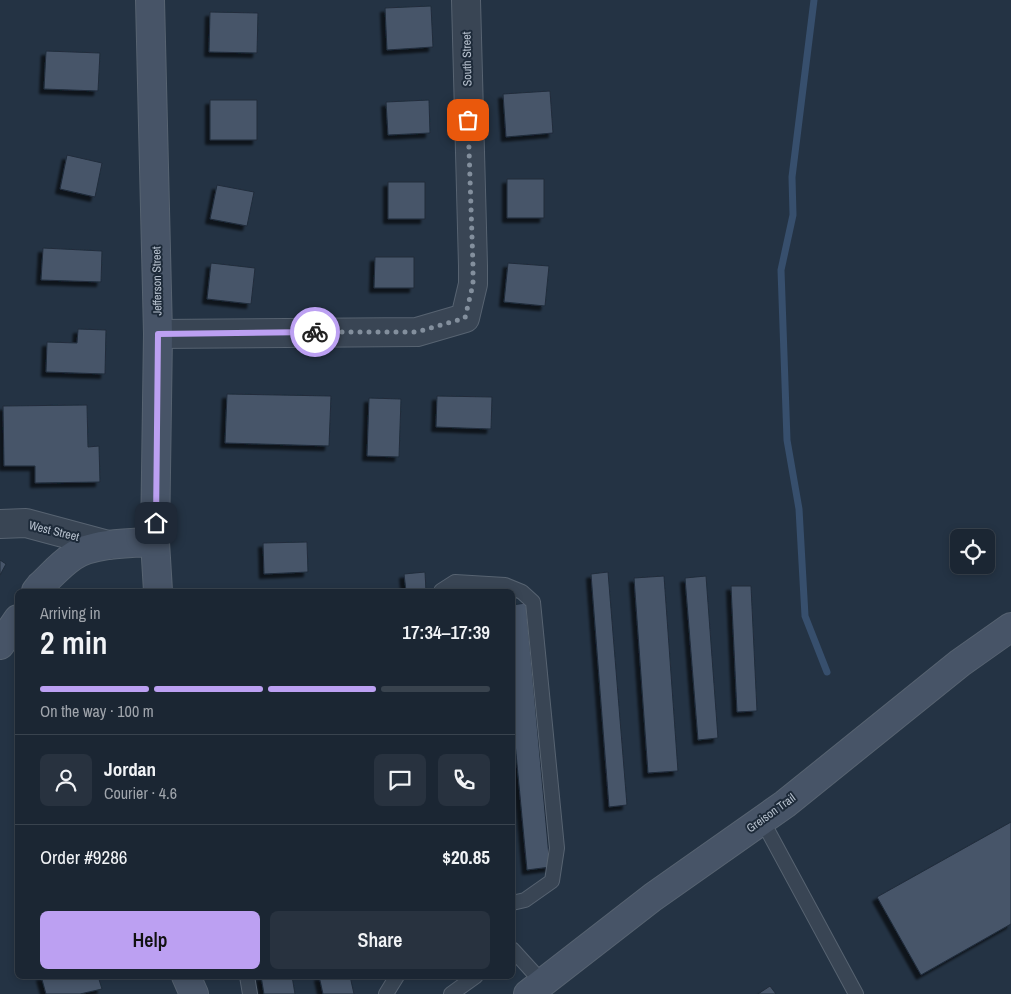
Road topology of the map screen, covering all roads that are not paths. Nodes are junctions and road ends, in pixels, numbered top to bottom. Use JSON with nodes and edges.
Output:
{"nodes":[{"id":1,"x":150,"y":0,"type":"edge"},
{"id":2,"x":466,"y":0,"type":"edge"},
{"id":3,"x":158,"y":334,"type":"junction"},
{"id":4,"x":0,"y":524,"type":"edge"},
{"id":5,"x":155,"y":542,"type":"junction"},
{"id":6,"x":108,"y":545,"type":"junction"},
{"id":7,"x":38,"y":589,"type":"edge"},
{"id":8,"x":158,"y":589,"type":"edge"},
{"id":9,"x":444,"y":589,"type":"edge"},
{"id":10,"x":15,"y":624,"type":"edge"},
{"id":11,"x":1011,"y":627,"type":"edge"},
{"id":12,"x":0,"y":646,"type":"edge"},
{"id":13,"x":762,"y":820,"type":"junction"},
{"id":14,"x":515,"y":902,"type":"edge"},
{"id":15,"x":515,"y":953,"type":"edge"},
{"id":16,"x":187,"y":979,"type":"edge"},
{"id":17,"x":248,"y":979,"type":"edge"},
{"id":18,"x":395,"y":979,"type":"edge"},
{"id":19,"x":472,"y":979,"type":"edge"},
{"id":20,"x":535,"y":988,"type":"edge"},
{"id":21,"x":194,"y":994,"type":"edge"},
{"id":22,"x":250,"y":994,"type":"edge"},
{"id":23,"x":386,"y":994,"type":"edge"},
{"id":24,"x":451,"y":994,"type":"edge"},
{"id":25,"x":856,"y":994,"type":"edge"}],
"edges":[{"from":1,"to":3,"type":"street","name":"Jefferson Street"},
{"from":2,"to":3,"type":"street","name":"South Street"},
{"from":3,"to":5,"type":"street","name":"Jefferson Street"},
{"from":4,"to":6,"type":"street","name":"West Street"},
{"from":5,"to":6,"type":"street"},
{"from":5,"to":8,"type":"street","name":"Jefferson Street"},
{"from":6,"to":7,"type":"street"},
{"from":9,"to":14,"type":"lane"},
{"from":10,"to":12,"type":"street"},
{"from":11,"to":13,"type":"street","name":"Greison Trail"},
{"from":13,"to":20,"type":"street","name":"Greison Trail"},
{"from":13,"to":25,"type":"lane"},
{"from":15,"to":20,"type":"lane"},
{"from":16,"to":21,"type":"street"},
{"from":17,"to":22,"type":"lane"},
{"from":18,"to":23,"type":"lane"},
{"from":19,"to":24,"type":"lane"}]}
